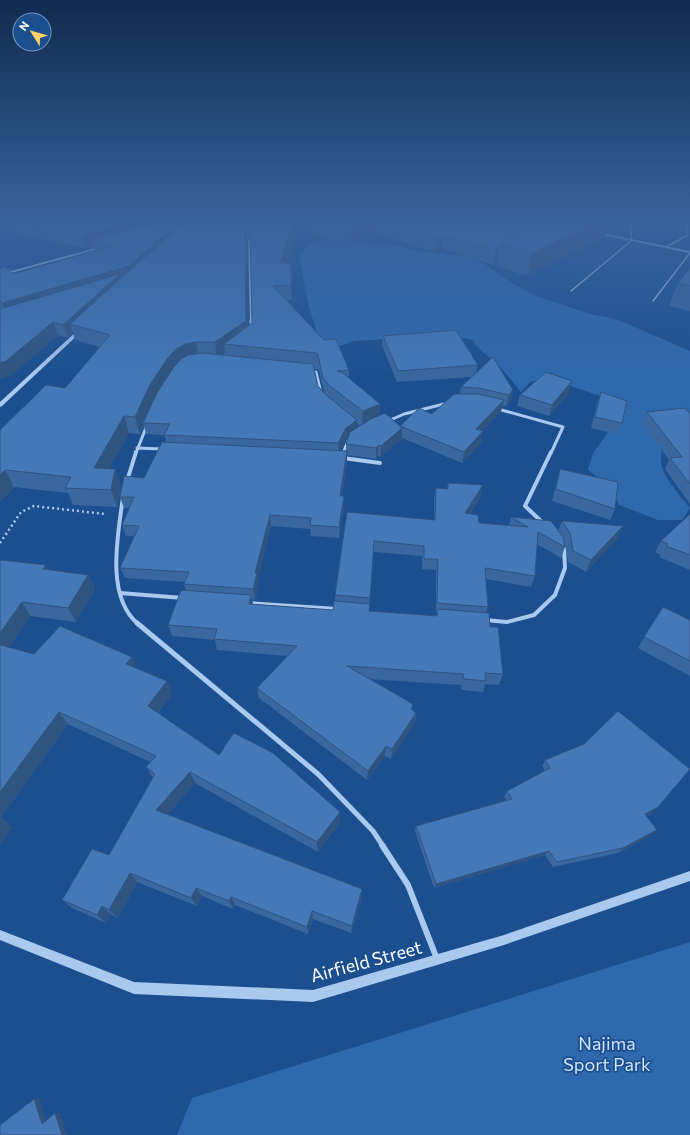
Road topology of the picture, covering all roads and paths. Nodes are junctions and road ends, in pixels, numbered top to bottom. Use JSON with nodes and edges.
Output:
{"nodes":[{"id":1,"x":11,"y":272,"type":"edge"},
{"id":2,"x":250,"y":272,"type":"edge"},
{"id":3,"x":593,"y":272,"type":"edge"},
{"id":4,"x":675,"y":272,"type":"edge"},
{"id":5,"x":0,"y":275,"type":"edge"},
{"id":6,"x":571,"y":291,"type":"dead end"},
{"id":7,"x":653,"y":301,"type":"dead end"},
{"id":8,"x":85,"y":327,"type":"edge"},
{"id":9,"x":251,"y":331,"type":"edge"},
{"id":10,"x":302,"y":370,"type":"edge"},
{"id":11,"x":325,"y":399,"type":"edge"},
{"id":12,"x":451,"y":403,"type":"edge"},
{"id":13,"x":0,"y":405,"type":"edge"},
{"id":14,"x":492,"y":408,"type":"edge"},
{"id":15,"x":149,"y":420,"type":"edge"},
{"id":16,"x":384,"y":422,"type":"edge"},
{"id":17,"x":352,"y":438,"type":"edge"},
{"id":18,"x":136,"y":448,"type":"junction"},
{"id":19,"x":168,"y":449,"type":"edge"},
{"id":20,"x":380,"y":463,"type":"dead end"},
{"id":21,"x":125,"y":485,"type":"edge"},
{"id":22,"x":123,"y":492,"type":"edge"},
{"id":23,"x":120,"y":516,"type":"junction"},
{"id":24,"x":550,"y":528,"type":"edge"},
{"id":25,"x":559,"y":541,"type":"edge"},
{"id":26,"x":0,"y":543,"type":"edge"},
{"id":27,"x":120,"y":593,"type":"junction"},
{"id":28,"x":191,"y":598,"type":"edge"},
{"id":29,"x":246,"y":602,"type":"edge"},
{"id":30,"x":341,"y":610,"type":"edge"},
{"id":31,"x":483,"y":620,"type":"edge"},
{"id":32,"x":690,"y":876,"type":"edge"},
{"id":33,"x":0,"y":935,"type":"edge"},
{"id":34,"x":437,"y":960,"type":"junction"}],
"edges":[{"from":1,"to":5,"type":"street"},
{"from":2,"to":9,"type":"street"},
{"from":3,"to":6,"type":"lane"},
{"from":4,"to":7,"type":"lane"},
{"from":8,"to":13,"type":"street"},
{"from":10,"to":11,"type":"street"},
{"from":12,"to":16,"type":"street"},
{"from":14,"to":24,"type":"street"},
{"from":15,"to":18,"type":"street"},
{"from":17,"to":20,"type":"street"},
{"from":18,"to":19,"type":"street"},
{"from":18,"to":21,"type":"street"},
{"from":22,"to":23,"type":"street"},
{"from":23,"to":26,"type":"path"},
{"from":23,"to":27,"type":"street"},
{"from":25,"to":31,"type":"street"},
{"from":27,"to":28,"type":"street"},
{"from":27,"to":34,"type":"street"},
{"from":29,"to":30,"type":"street"},
{"from":32,"to":34,"type":"street","name":"Airfield Street"},
{"from":33,"to":34,"type":"street","name":"Airfield Street"}]}
